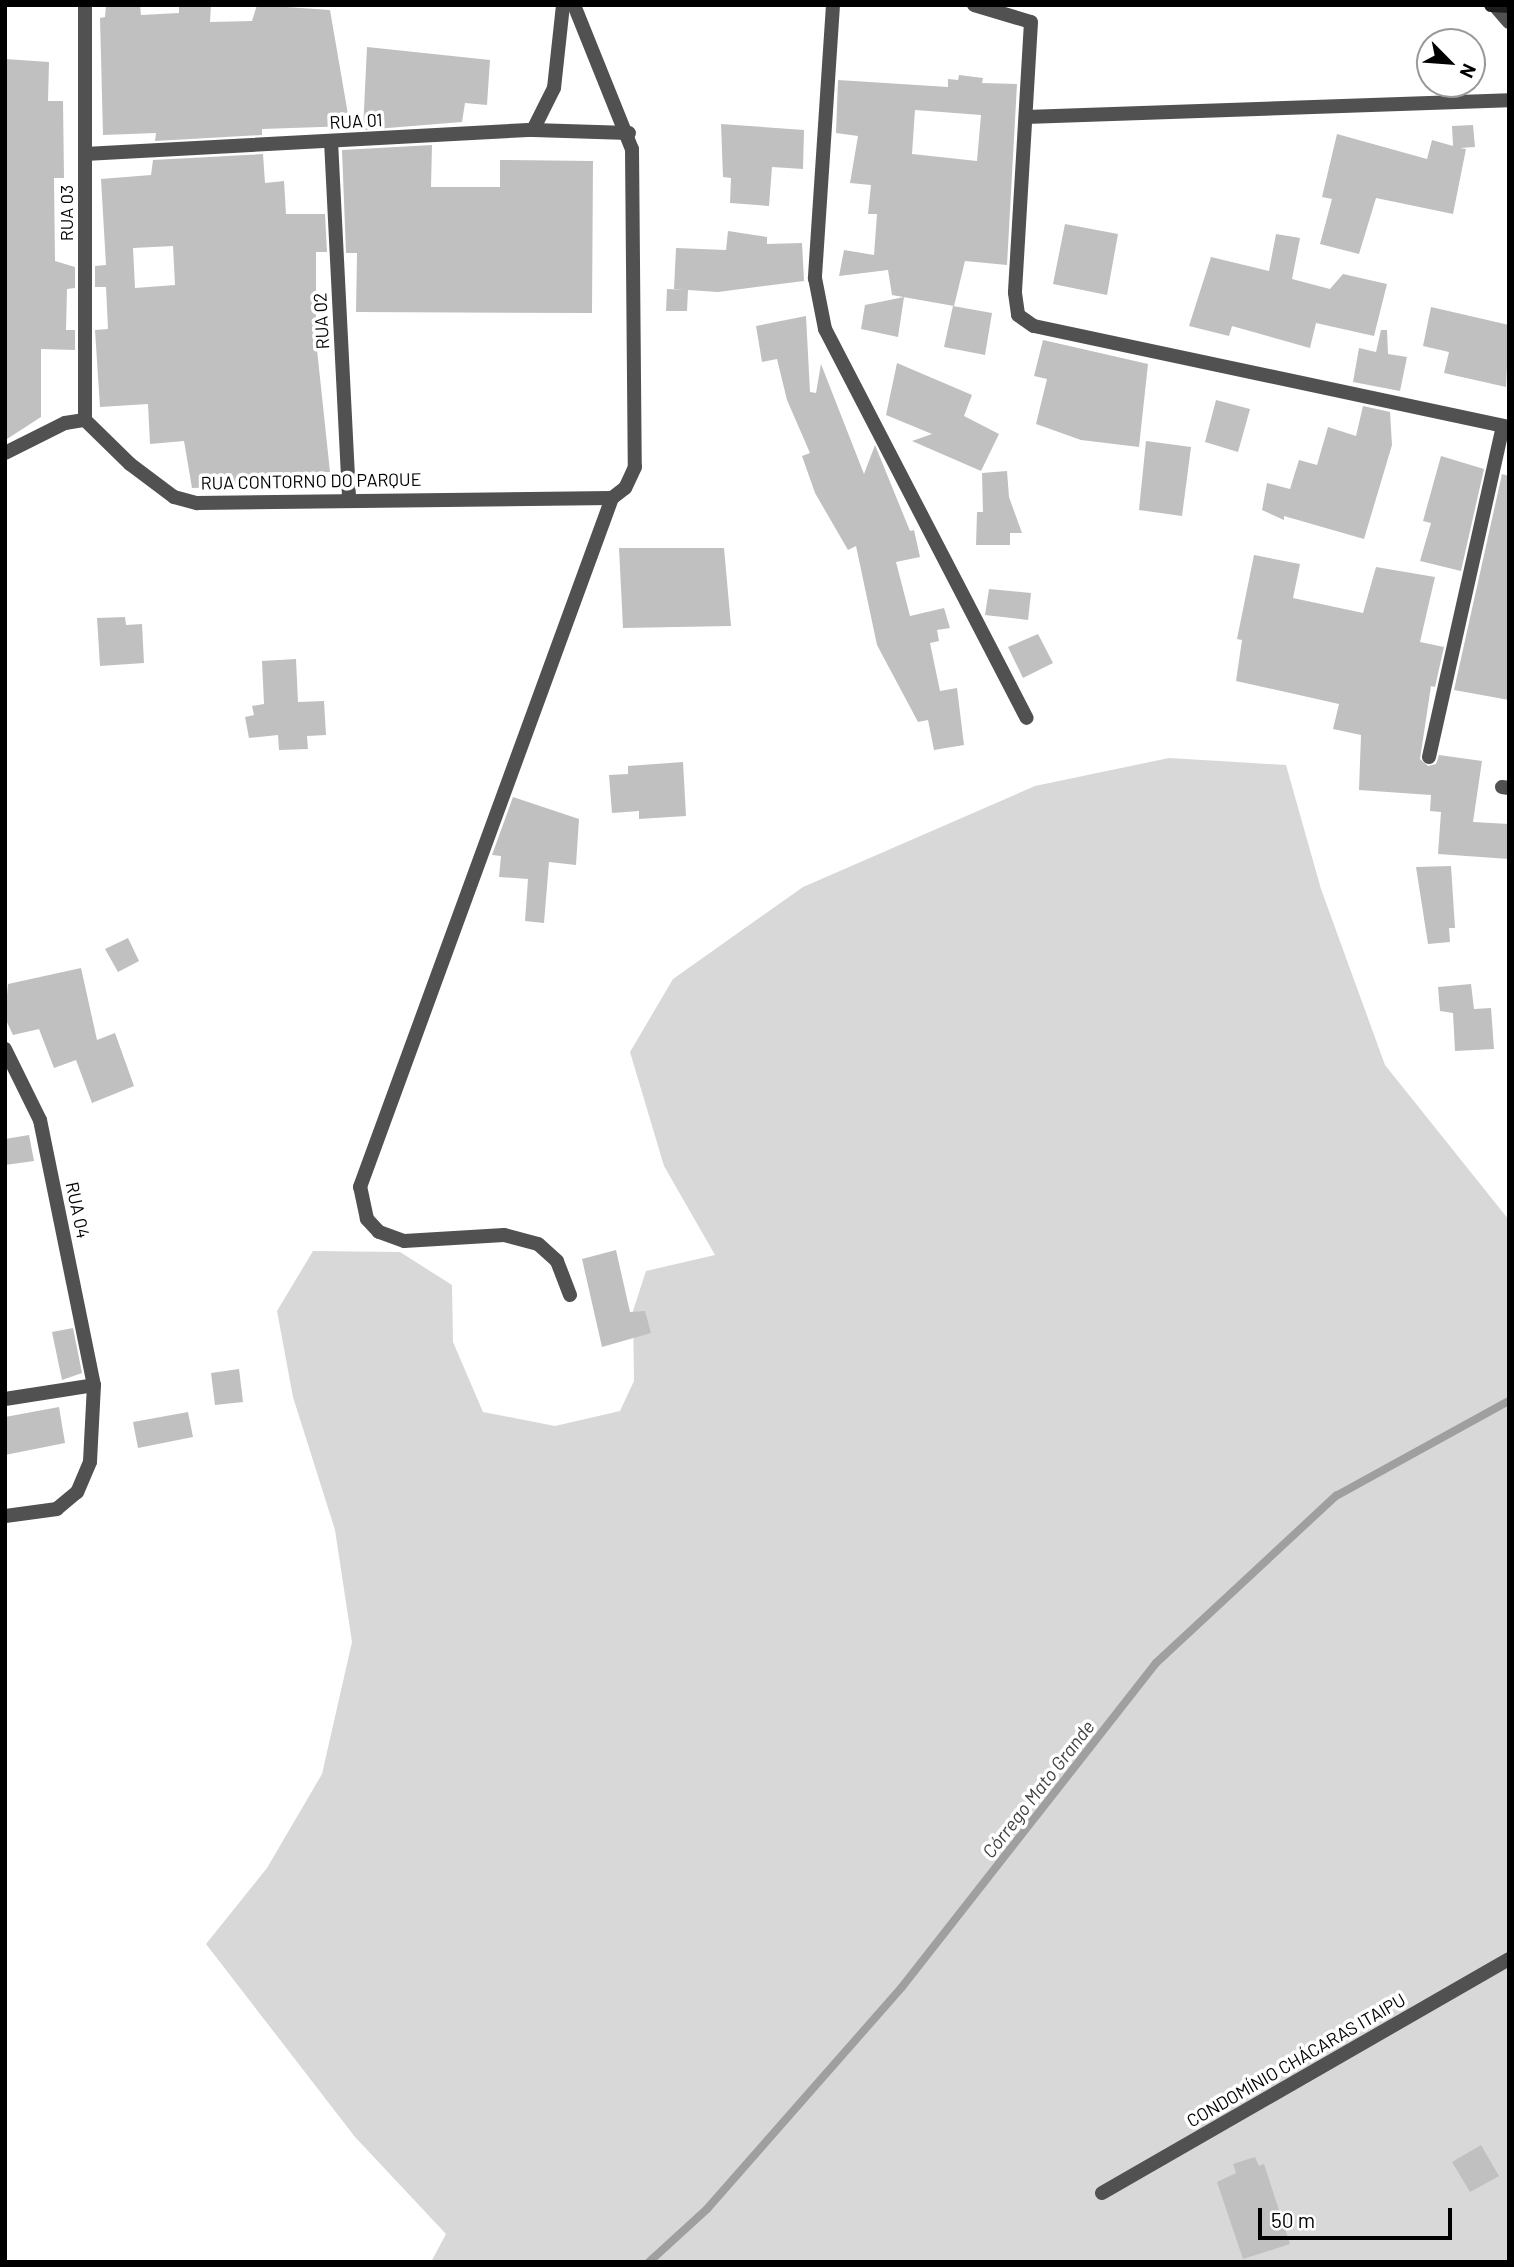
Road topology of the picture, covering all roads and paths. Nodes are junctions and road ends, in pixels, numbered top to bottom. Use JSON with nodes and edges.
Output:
{"nodes":[{"id":1,"x":85,"y":5,"type":"edge"},
{"id":2,"x":563,"y":5,"type":"edge"},
{"id":3,"x":574,"y":5,"type":"edge"},
{"id":4,"x":833,"y":5,"type":"edge"},
{"id":5,"x":974,"y":5,"type":"edge"},
{"id":6,"x":1493,"y":6,"type":"edge"},
{"id":7,"x":1509,"y":6,"type":"edge"},
{"id":8,"x":1509,"y":22,"type":"edge"},
{"id":9,"x":1509,"y":100,"type":"edge"},
{"id":10,"x":1026,"y":117,"type":"junction"},
{"id":11,"x":533,"y":130,"type":"junction"},
{"id":12,"x":629,"y":133,"type":"junction"},
{"id":13,"x":331,"y":141,"type":"junction"},
{"id":14,"x":85,"y":155,"type":"junction"},
{"id":15,"x":85,"y":420,"type":"junction"},
{"id":16,"x":1506,"y":427,"type":"edge"},
{"id":17,"x":5,"y":453,"type":"edge"},
{"id":18,"x":612,"y":498,"type":"junction"},
{"id":19,"x":349,"y":499,"type":"junction"},
{"id":20,"x":1027,"y":718,"type":"dead end"},
{"id":21,"x":1429,"y":757,"type":"dead end"},
{"id":22,"x":5,"y":1049,"type":"edge"},
{"id":23,"x":570,"y":1295,"type":"dead end"},
{"id":24,"x":94,"y":1385,"type":"junction"},
{"id":25,"x":5,"y":1399,"type":"edge"},
{"id":26,"x":5,"y":1516,"type":"edge"},
{"id":27,"x":1509,"y":1959,"type":"edge"},
{"id":28,"x":1102,"y":2193,"type":"dead end"}],
"edges":[{"from":1,"to":14,"type":"street","name":"RUA 03"},
{"from":2,"to":11,"type":"street"},
{"from":3,"to":12,"type":"street"},
{"from":4,"to":20,"type":"street"},
{"from":5,"to":10,"type":"street"},
{"from":6,"to":7,"type":"street"},
{"from":6,"to":8,"type":"street"},
{"from":9,"to":10,"type":"street"},
{"from":10,"to":16,"type":"street"},
{"from":11,"to":12,"type":"street","name":"RUA 01"},
{"from":11,"to":13,"type":"street","name":"RUA 01"},
{"from":12,"to":18,"type":"street"},
{"from":13,"to":14,"type":"street","name":"RUA 01"},
{"from":13,"to":19,"type":"street","name":"RUA 02"},
{"from":14,"to":15,"type":"street","name":"RUA 03"},
{"from":15,"to":17,"type":"street"},
{"from":15,"to":19,"type":"street","name":"RUA CONTORNO DO PARQUE"},
{"from":16,"to":21,"type":"street"},
{"from":18,"to":19,"type":"street","name":"RUA CONTORNO DO PARQUE"},
{"from":18,"to":23,"type":"street"},
{"from":22,"to":24,"type":"street","name":"RUA 04"},
{"from":24,"to":25,"type":"street"},
{"from":24,"to":26,"type":"street","name":"RUA 04"},
{"from":27,"to":28,"type":"street","name":"CONDOMÍNIO CHÁCARAS ITAIPU"}]}
